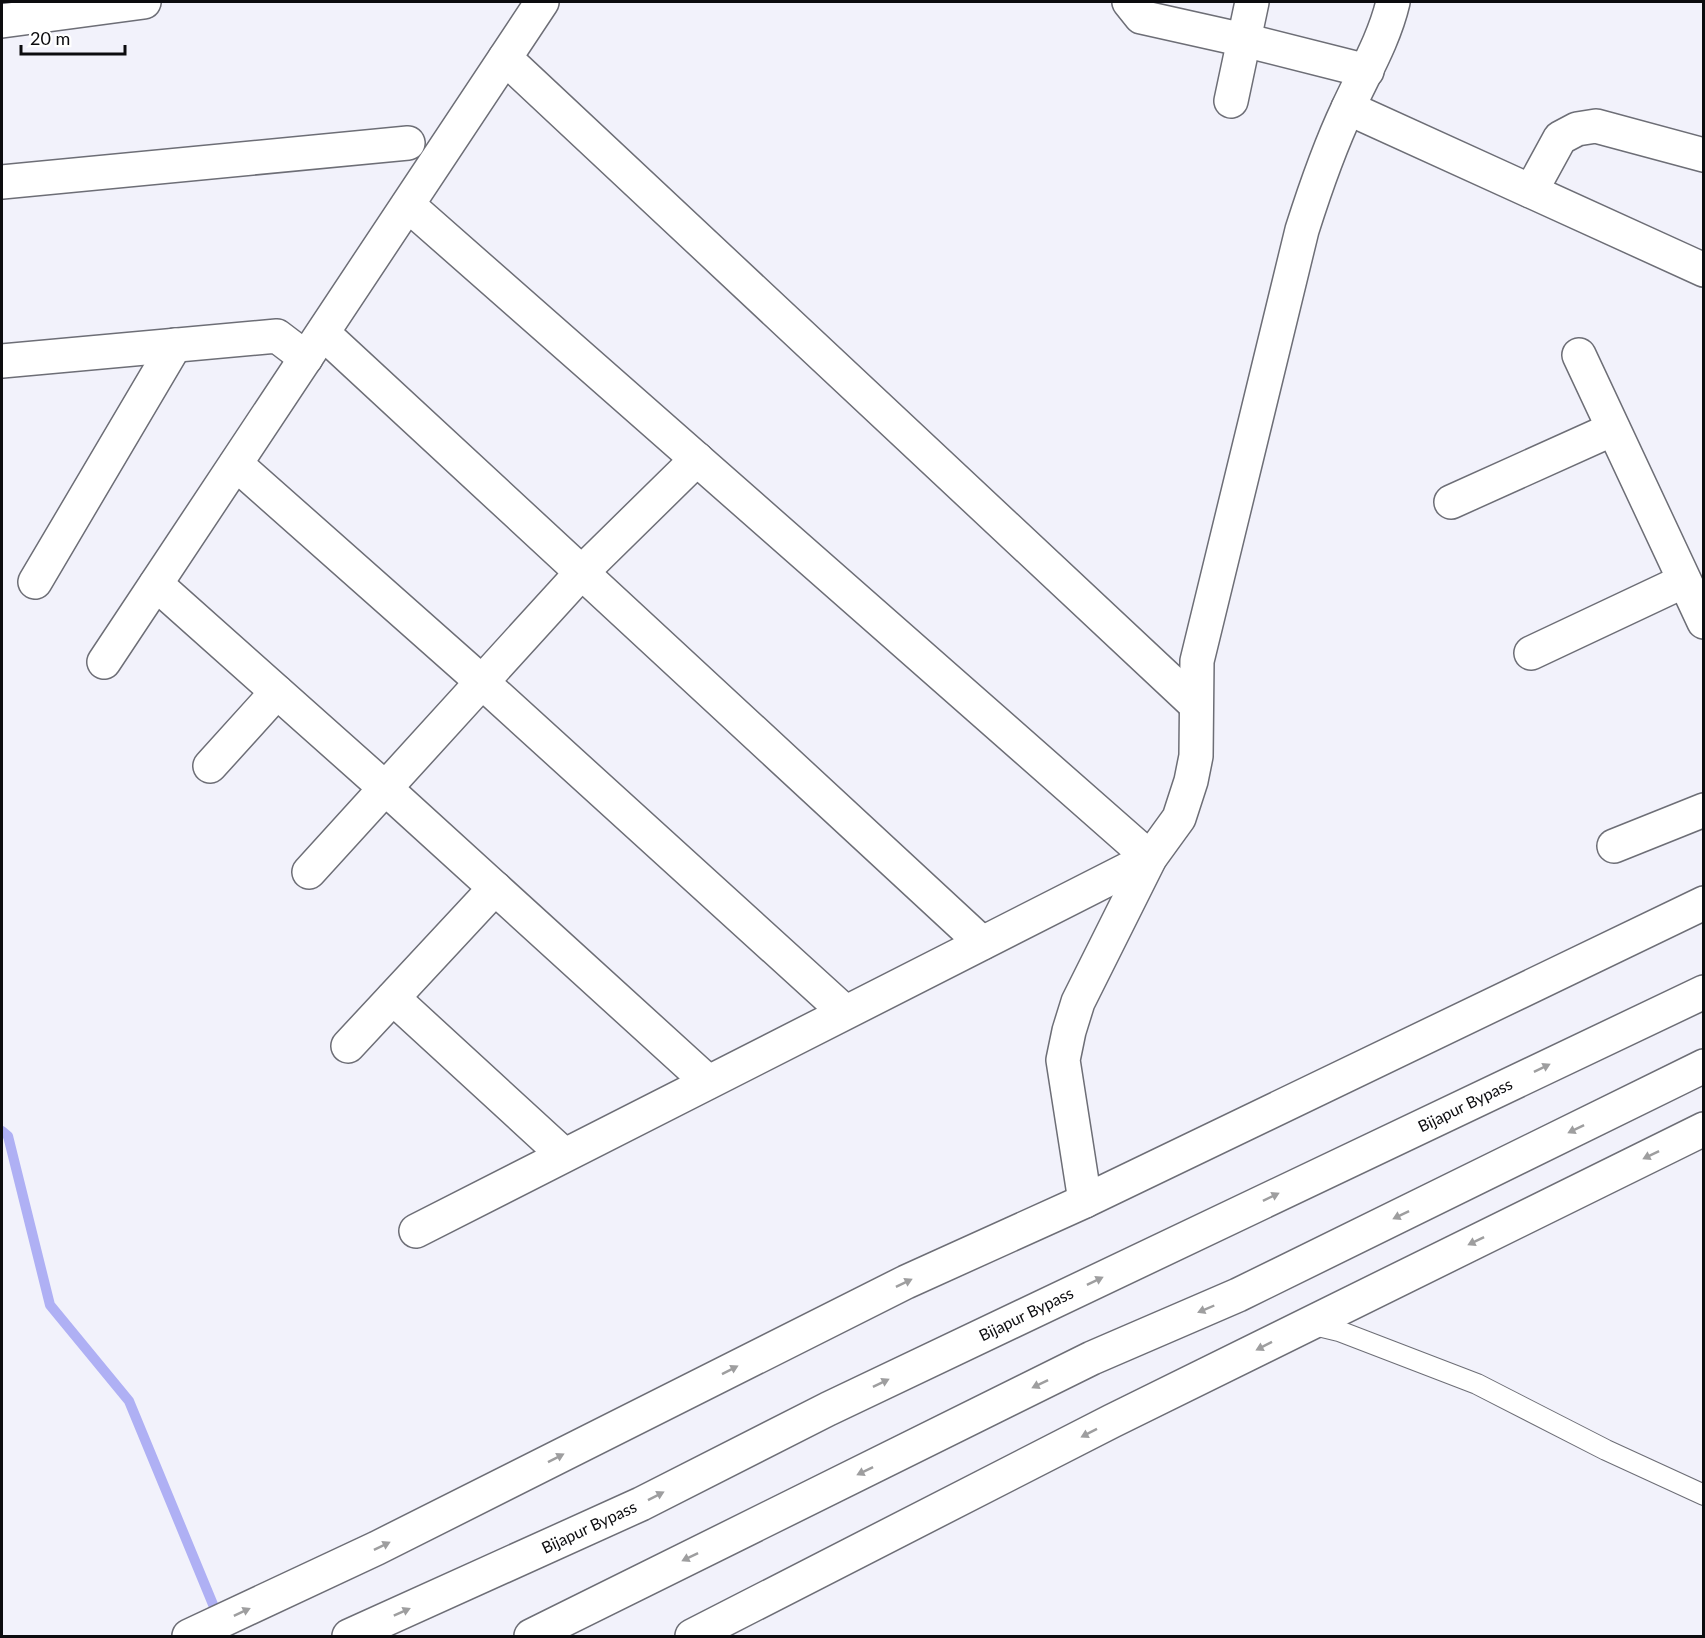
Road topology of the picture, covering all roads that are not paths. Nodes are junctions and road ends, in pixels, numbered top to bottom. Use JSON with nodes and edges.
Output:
{"nodes":[{"id":1,"x":144,"y":2,"type":"edge"},
{"id":2,"x":542,"y":2,"type":"edge"},
{"id":3,"x":1129,"y":2,"type":"edge"},
{"id":4,"x":1252,"y":2,"type":"edge"},
{"id":5,"x":1394,"y":2,"type":"edge"},
{"id":6,"x":2,"y":21,"type":"edge"},
{"id":7,"x":1244,"y":40,"type":"junction"},
{"id":8,"x":505,"y":57,"type":"junction"},
{"id":9,"x":1367,"y":71,"type":"junction"},
{"id":10,"x":1231,"y":101,"type":"dead end"},
{"id":11,"x":1348,"y":108,"type":"junction"},
{"id":12,"x":408,"y":142,"type":"dead end"},
{"id":13,"x":1704,"y":155,"type":"edge"},
{"id":14,"x":2,"y":182,"type":"edge"},
{"id":15,"x":1531,"y":191,"type":"junction"},
{"id":16,"x":408,"y":205,"type":"junction"},
{"id":17,"x":1704,"y":270,"type":"edge"},
{"id":18,"x":175,"y":345,"type":"junction"},
{"id":19,"x":315,"y":345,"type":"junction"},
{"id":20,"x":1579,"y":355,"type":"dead end"},
{"id":21,"x":2,"y":360,"type":"edge"},
{"id":22,"x":1613,"y":429,"type":"junction"},
{"id":23,"x":697,"y":459,"type":"junction"},
{"id":24,"x":236,"y":464,"type":"junction"},
{"id":25,"x":1451,"y":502,"type":"dead end"},
{"id":26,"x":582,"y":572,"type":"junction"},
{"id":27,"x":1684,"y":581,"type":"junction"},
{"id":28,"x":35,"y":582,"type":"dead end"},
{"id":29,"x":156,"y":584,"type":"junction"},
{"id":30,"x":1704,"y":622,"type":"edge"},
{"id":31,"x":1531,"y":653,"type":"dead end"},
{"id":32,"x":104,"y":662,"type":"dead end"},
{"id":33,"x":482,"y":682,"type":"junction"},
{"id":34,"x":277,"y":692,"type":"junction"},
{"id":35,"x":1196,"y":705,"type":"junction"},
{"id":36,"x":210,"y":766,"type":"dead end"},
{"id":37,"x":385,"y":788,"type":"junction"},
{"id":38,"x":1704,"y":810,"type":"edge"},
{"id":39,"x":1614,"y":846,"type":"dead end"},
{"id":40,"x":1150,"y":858,"type":"junction"},
{"id":41,"x":309,"y":872,"type":"dead end"},
{"id":42,"x":495,"y":888,"type":"junction"},
{"id":43,"x":1704,"y":903,"type":"edge"},
{"id":44,"x":982,"y":944,"type":"junction"},
{"id":45,"x":1704,"y":992,"type":"edge"},
{"id":46,"x":393,"y":998,"type":"junction"},
{"id":47,"x":845,"y":1012,"type":"junction"},
{"id":48,"x":348,"y":1046,"type":"dead end"},
{"id":49,"x":1704,"y":1066,"type":"edge"},
{"id":50,"x":708,"y":1082,"type":"junction"},
{"id":51,"x":1704,"y":1130,"type":"edge"},
{"id":52,"x":564,"y":1155,"type":"junction"},
{"id":53,"x":1085,"y":1201,"type":"junction"},
{"id":54,"x":416,"y":1231,"type":"dead end"},
{"id":55,"x":1308,"y":1323,"type":"junction"},
{"id":56,"x":1704,"y":1495,"type":"edge"},
{"id":57,"x":189,"y":1636,"type":"edge"},
{"id":58,"x":349,"y":1636,"type":"edge"},
{"id":59,"x":531,"y":1636,"type":"edge"},
{"id":60,"x":692,"y":1636,"type":"edge"}],
"edges":[{"from":1,"to":6,"type":"main road"},
{"from":2,"to":8,"type":"main road"},
{"from":3,"to":7,"type":"main road"},
{"from":4,"to":7,"type":"main road"},
{"from":5,"to":9,"type":"main road"},
{"from":7,"to":9,"type":"main road"},
{"from":7,"to":10,"type":"main road"},
{"from":8,"to":16,"type":"main road"},
{"from":8,"to":35,"type":"main road"},
{"from":9,"to":11,"type":"main road"},
{"from":11,"to":15,"type":"main road"},
{"from":11,"to":35,"type":"main road"},
{"from":12,"to":14,"type":"main road"},
{"from":13,"to":15,"type":"main road"},
{"from":15,"to":17,"type":"main road"},
{"from":16,"to":19,"type":"main road"},
{"from":16,"to":23,"type":"main road"},
{"from":18,"to":19,"type":"main road"},
{"from":18,"to":21,"type":"main road"},
{"from":18,"to":28,"type":"main road"},
{"from":19,"to":24,"type":"main road"},
{"from":19,"to":26,"type":"main road"},
{"from":20,"to":22,"type":"main road"},
{"from":22,"to":25,"type":"main road"},
{"from":22,"to":27,"type":"main road"},
{"from":23,"to":26,"type":"main road"},
{"from":23,"to":40,"type":"main road"},
{"from":24,"to":29,"type":"main road"},
{"from":24,"to":33,"type":"main road"},
{"from":26,"to":33,"type":"main road"},
{"from":26,"to":44,"type":"main road"},
{"from":27,"to":30,"type":"main road"},
{"from":27,"to":31,"type":"main road"},
{"from":29,"to":32,"type":"main road"},
{"from":29,"to":34,"type":"main road"},
{"from":33,"to":37,"type":"main road"},
{"from":33,"to":47,"type":"main road"},
{"from":34,"to":36,"type":"main road"},
{"from":34,"to":37,"type":"main road"},
{"from":35,"to":40,"type":"main road"},
{"from":37,"to":41,"type":"main road"},
{"from":37,"to":42,"type":"main road"},
{"from":38,"to":39,"type":"main road"},
{"from":40,"to":44,"type":"main road"},
{"from":40,"to":53,"type":"main road"},
{"from":42,"to":46,"type":"main road"},
{"from":42,"to":50,"type":"main road"},
{"from":43,"to":53,"type":"main road"},
{"from":44,"to":47,"type":"main road"},
{"from":58,"to":45,"type":"main road","name":"Bijapur Bypass","one_way":true},
{"from":46,"to":48,"type":"main road"},
{"from":46,"to":52,"type":"main road"},
{"from":47,"to":50,"type":"main road"},
{"from":49,"to":59,"type":"main road","one_way":true},
{"from":50,"to":52,"type":"main road"},
{"from":51,"to":55,"type":"main road","one_way":true},
{"from":52,"to":54,"type":"main road"},
{"from":57,"to":53,"type":"main road","one_way":true},
{"from":55,"to":56,"type":"lane"},
{"from":55,"to":60,"type":"main road","one_way":true}]}
